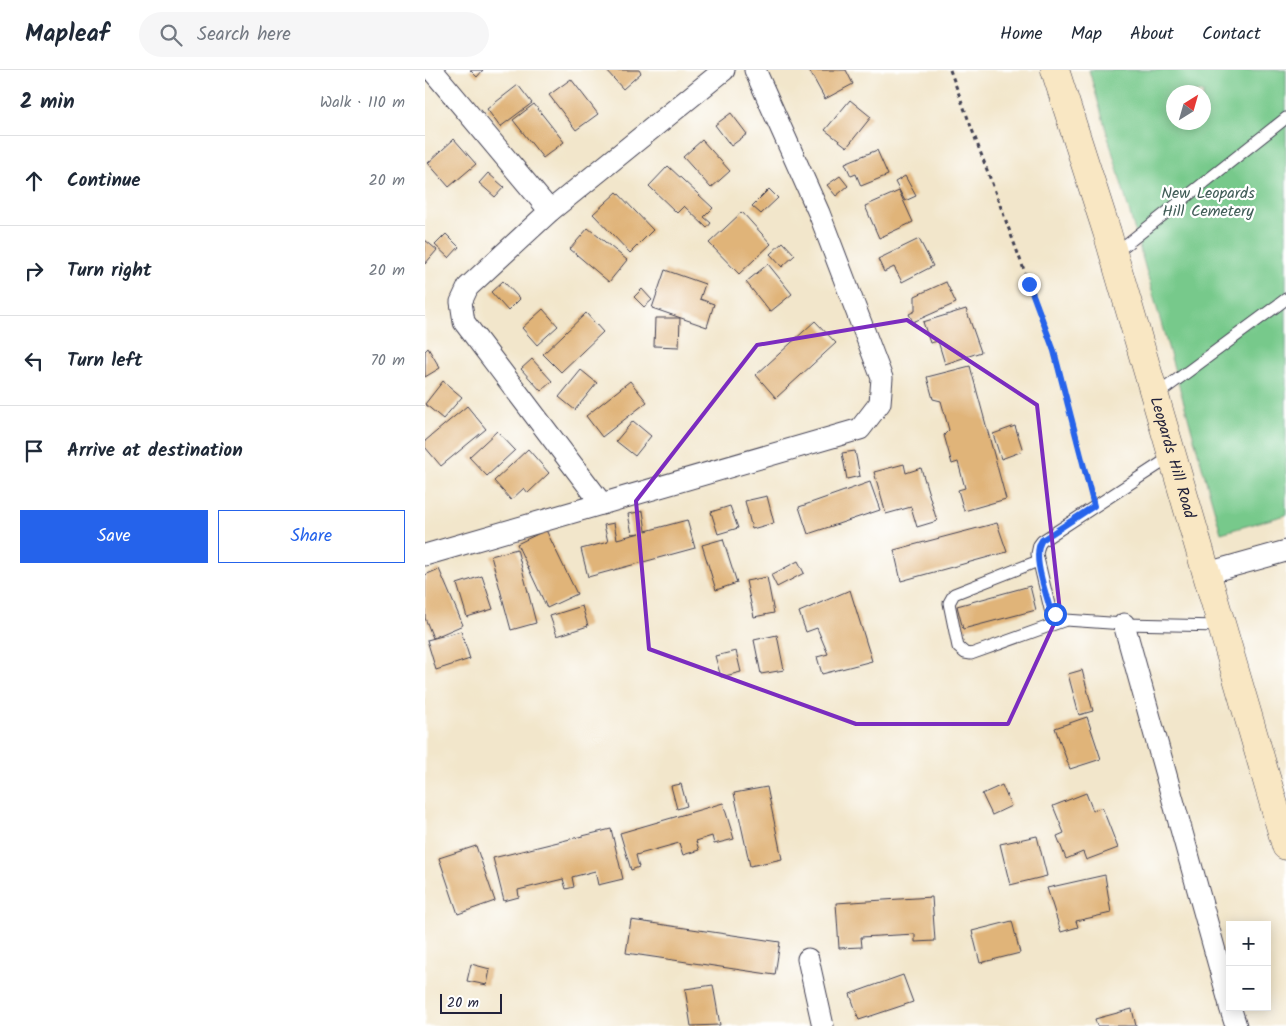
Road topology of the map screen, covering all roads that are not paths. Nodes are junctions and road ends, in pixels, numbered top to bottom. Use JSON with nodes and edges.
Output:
{"nodes":[{"id":1,"x":433,"y":70,"type":"edge"},
{"id":2,"x":724,"y":70,"type":"edge"},
{"id":3,"x":755,"y":70,"type":"edge"},
{"id":4,"x":1055,"y":70,"type":"edge"},
{"id":5,"x":1286,"y":118,"type":"edge"},
{"id":6,"x":550,"y":211,"type":"junction"},
{"id":7,"x":1114,"y":254,"type":"junction"},
{"id":8,"x":1286,"y":299,"type":"edge"},
{"id":9,"x":1155,"y":396,"type":"junction"},
{"id":10,"x":1172,"y":456,"type":"junction"},
{"id":11,"x":603,"y":504,"type":"junction"},
{"id":12,"x":1286,"y":551,"type":"edge"},
{"id":13,"x":425,"y":554,"type":"edge"},
{"id":14,"x":1038,"y":561,"type":"junction"},
{"id":15,"x":1207,"y":573,"type":"junction"},
{"id":16,"x":1066,"y":620,"type":"junction"},
{"id":17,"x":1124,"y":624,"type":"junction"},
{"id":18,"x":1222,"y":626,"type":"junction"},
{"id":19,"x":1286,"y":846,"type":"edge"},
{"id":20,"x":807,"y":959,"type":"dead end"},
{"id":21,"x":1226,"y":992,"type":"edge"},
{"id":22,"x":1231,"y":1011,"type":"edge"},
{"id":23,"x":823,"y":1026,"type":"edge"},
{"id":24,"x":1235,"y":1026,"type":"edge"}],
"edges":[{"from":1,"to":6,"type":"street"},
{"from":2,"to":6,"type":"street"},
{"from":3,"to":11,"type":"street"},
{"from":4,"to":7,"type":"main road","name":"Leopards Hill Road"},
{"from":5,"to":7,"type":"lane"},
{"from":6,"to":11,"type":"street"},
{"from":7,"to":9,"type":"main road","name":"Leopards Hill Road"},
{"from":8,"to":9,"type":"lane"},
{"from":9,"to":10,"type":"main road","name":"Leopards Hill Road"},
{"from":10,"to":14,"type":"lane"},
{"from":10,"to":15,"type":"main road","name":"Leopards Hill Road"},
{"from":11,"to":13,"type":"street"},
{"from":12,"to":15,"type":"street"},
{"from":14,"to":16,"type":"lane"},
{"from":14,"to":16,"type":"lane"},
{"from":15,"to":18,"type":"main road","name":"Leopards Hill Road"},
{"from":16,"to":17,"type":"lane"},
{"from":17,"to":18,"type":"lane"},
{"from":17,"to":21,"type":"street"},
{"from":18,"to":19,"type":"main road","name":"Leopards Hill Road"},
{"from":20,"to":23,"type":"street"},
{"from":22,"to":24,"type":"street"}]}
